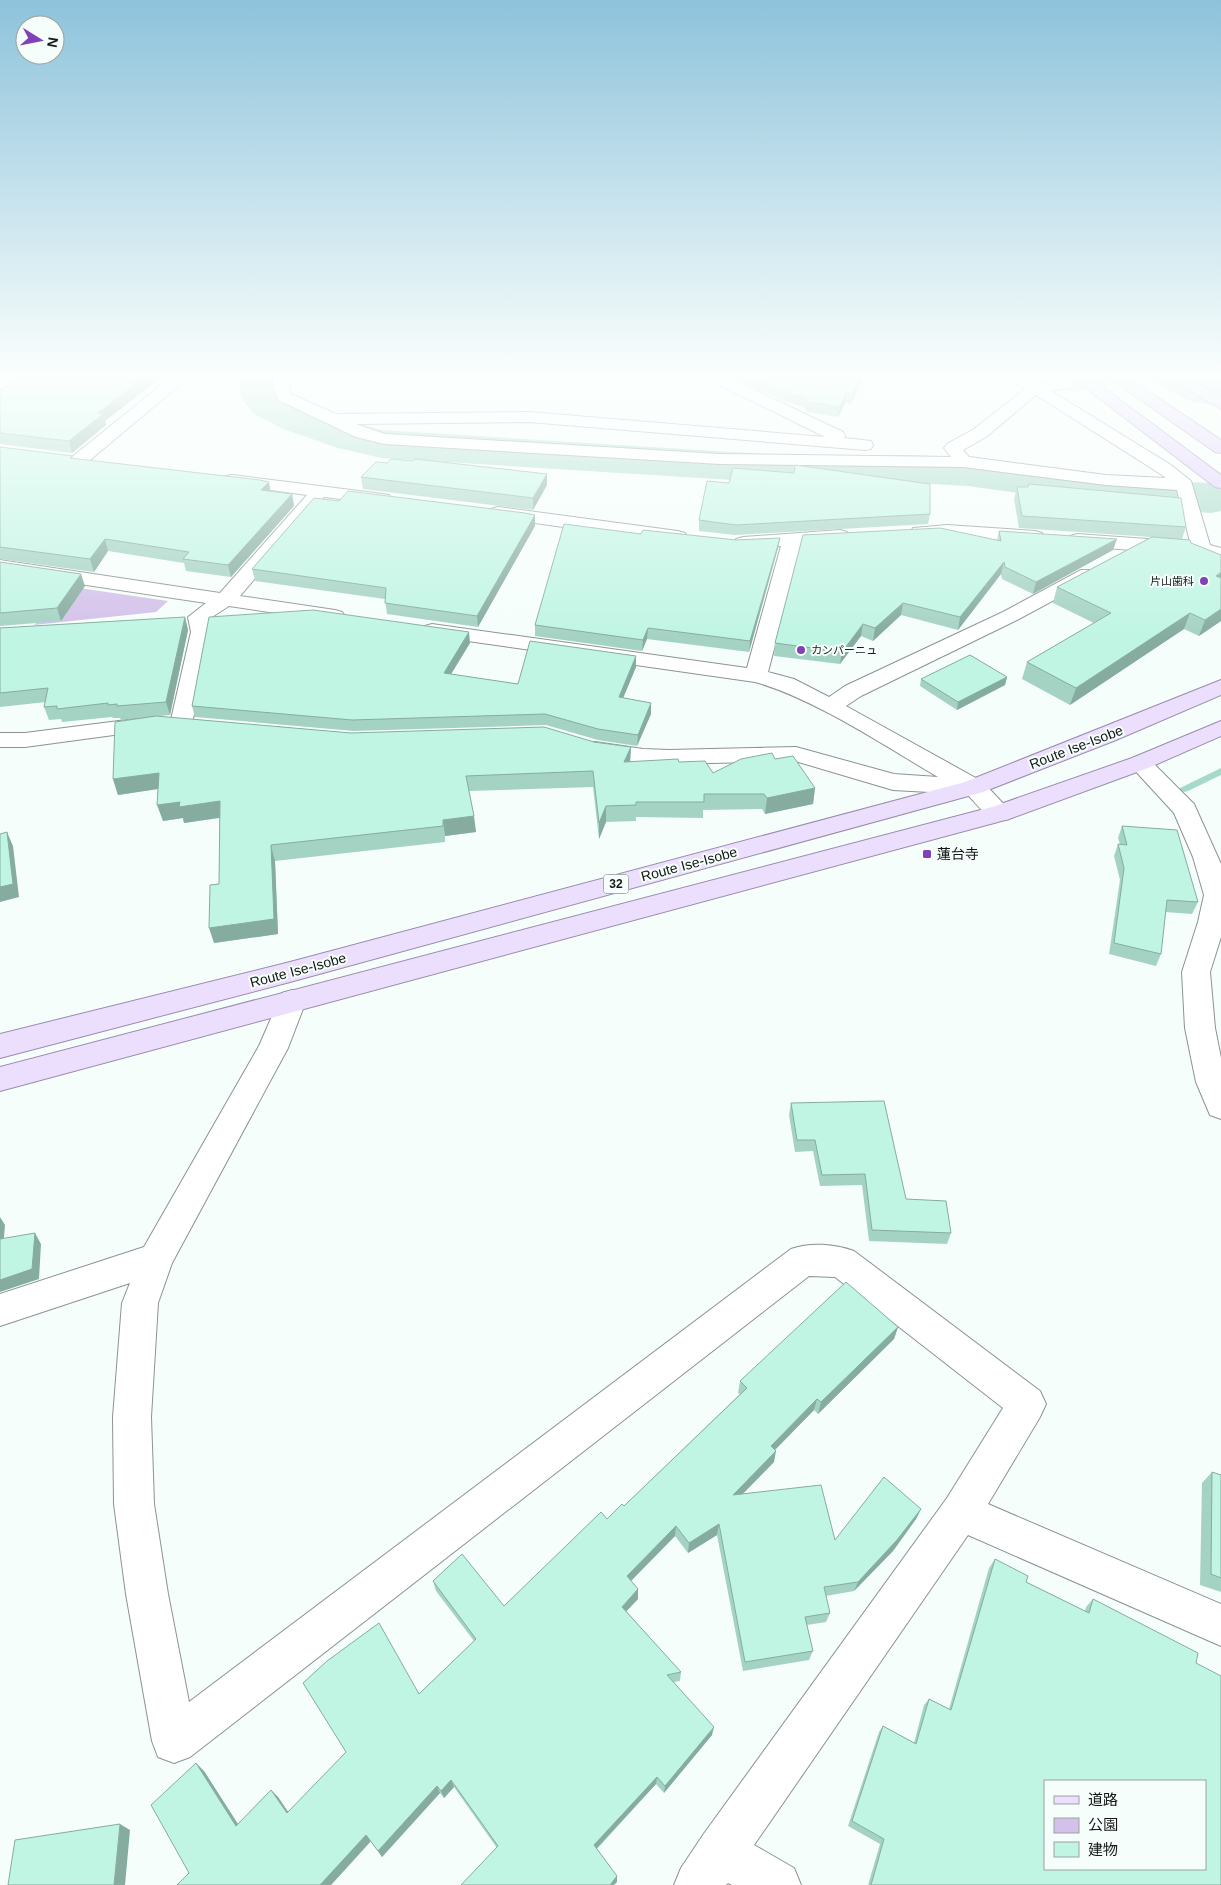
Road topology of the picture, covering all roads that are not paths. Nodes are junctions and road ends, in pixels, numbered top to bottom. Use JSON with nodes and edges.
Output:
{"nodes":[{"id":1,"x":78,"y":461,"type":"edge"},
{"id":2,"x":993,"y":461,"type":"edge"},
{"id":3,"x":1153,"y":461,"type":"edge"},
{"id":4,"x":1189,"y":461,"type":"edge"},
{"id":5,"x":105,"y":464,"type":"edge"},
{"id":6,"x":216,"y":478,"type":"edge"},
{"id":7,"x":1221,"y":483,"type":"edge"},
{"id":8,"x":1185,"y":487,"type":"junction"},
{"id":9,"x":320,"y":491,"type":"junction"},
{"id":10,"x":398,"y":501,"type":"edge"},
{"id":11,"x":477,"y":511,"type":"edge"},
{"id":12,"x":900,"y":533,"type":"edge"},
{"id":13,"x":862,"y":535,"type":"edge"},
{"id":14,"x":692,"y":538,"type":"edge"},
{"id":15,"x":792,"y":541,"type":"junction"},
{"id":16,"x":727,"y":542,"type":"edge"},
{"id":17,"x":1142,"y":545,"type":"junction"},
{"id":18,"x":1201,"y":549,"type":"junction"},
{"id":19,"x":1221,"y":554,"type":"edge"},
{"id":20,"x":0,"y":566,"type":"edge"},
{"id":21,"x":225,"y":600,"type":"junction"},
{"id":22,"x":352,"y":618,"type":"edge"},
{"id":23,"x":412,"y":627,"type":"edge"},
{"id":24,"x":756,"y":676,"type":"junction"},
{"id":25,"x":1221,"y":687,"type":"edge"},
{"id":26,"x":830,"y":706,"type":"junction"},
{"id":27,"x":1221,"y":728,"type":"edge"},
{"id":28,"x":0,"y":740,"type":"edge"},
{"id":29,"x":572,"y":741,"type":"edge"},
{"id":30,"x":1140,"y":763,"type":"junction"},
{"id":31,"x":974,"y":787,"type":"junction"},
{"id":32,"x":1000,"y":813,"type":"junction"},
{"id":33,"x":292,"y":1001,"type":"junction"},
{"id":34,"x":0,"y":1046,"type":"edge"},
{"id":35,"x":0,"y":1079,"type":"edge"},
{"id":36,"x":1221,"y":1106,"type":"edge"},
{"id":37,"x":156,"y":1258,"type":"junction"},
{"id":38,"x":0,"y":1310,"type":"edge"},
{"id":39,"x":961,"y":1512,"type":"junction"},
{"id":40,"x":1221,"y":1625,"type":"edge"},
{"id":41,"x":709,"y":1869,"type":"edge"},
{"id":42,"x":777,"y":1885,"type":"edge"}],
"edges":[{"from":1,"to":5,"type":"street"},
{"from":2,"to":8,"type":"street"},
{"from":3,"to":8,"type":"street"},
{"from":4,"to":7,"type":"highway"},
{"from":6,"to":9,"type":"street"},
{"from":8,"to":18,"type":"street"},
{"from":9,"to":10,"type":"street"},
{"from":9,"to":21,"type":"street"},
{"from":11,"to":14,"type":"street"},
{"from":12,"to":17,"type":"street"},
{"from":13,"to":15,"type":"street"},
{"from":15,"to":16,"type":"street"},
{"from":15,"to":24,"type":"street"},
{"from":17,"to":18,"type":"street"},
{"from":17,"to":26,"type":"street"},
{"from":18,"to":19,"type":"street"},
{"from":20,"to":21,"type":"street"},
{"from":21,"to":22,"type":"street"},
{"from":21,"to":28,"type":"street"},
{"from":23,"to":24,"type":"street"},
{"from":24,"to":26,"type":"street"},
{"from":25,"to":31,"type":"main road","name":"Route Ise-Isobe","number":"32"},
{"from":26,"to":31,"type":"street"},
{"from":27,"to":30,"type":"main road","name":"Route Ise-Isobe","number":"32"},
{"from":29,"to":31,"type":"street"},
{"from":30,"to":32,"type":"main road","name":"Route Ise-Isobe","number":"32"},
{"from":30,"to":36,"type":"street"},
{"from":31,"to":32,"type":"street"},
{"from":31,"to":34,"type":"main road","name":"Route Ise-Isobe","number":"32"},
{"from":32,"to":33,"type":"main road","name":"Route Ise-Isobe","number":"32"},
{"from":33,"to":35,"type":"main road","name":"Route Ise-Isobe","number":"32"},
{"from":33,"to":37,"type":"street"},
{"from":37,"to":38,"type":"street"},
{"from":37,"to":39,"type":"street"},
{"from":39,"to":40,"type":"street"},
{"from":39,"to":41,"type":"street"},
{"from":41,"to":42,"type":"street"}]}
